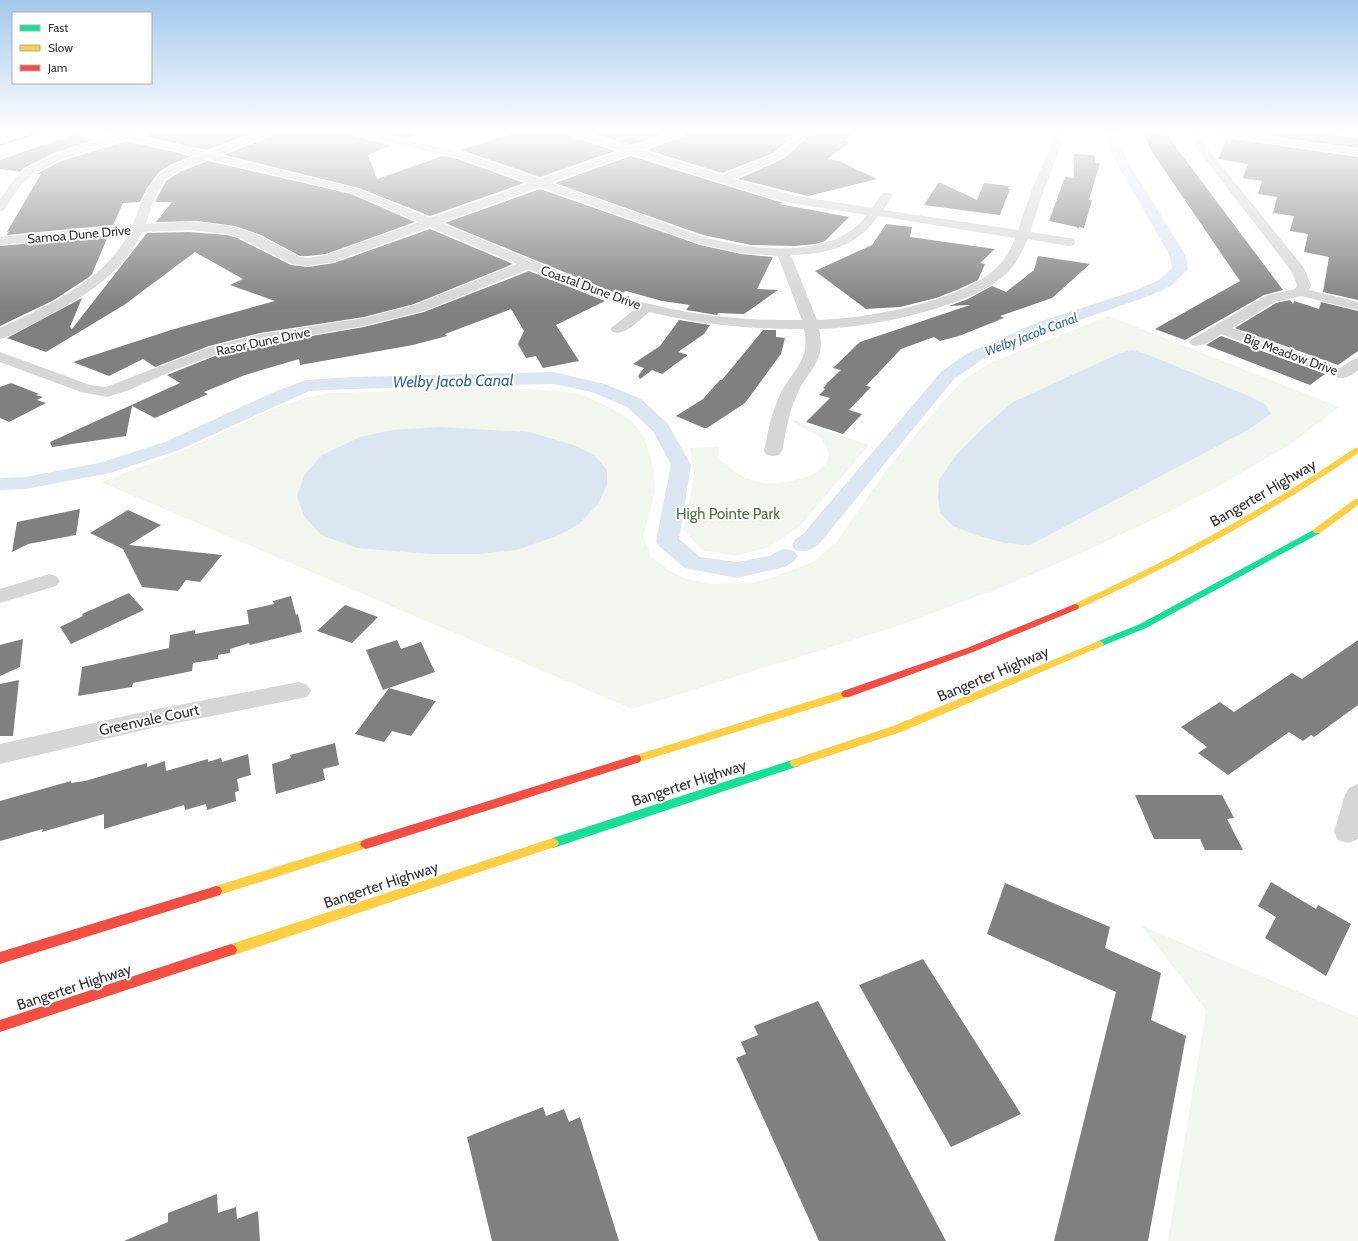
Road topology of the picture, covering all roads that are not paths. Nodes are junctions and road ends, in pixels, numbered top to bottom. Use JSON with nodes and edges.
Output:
{"nodes":[{"id":1,"x":11,"y":191,"type":"edge"},
{"id":2,"x":152,"y":191,"type":"edge"},
{"id":3,"x":351,"y":191,"type":"edge"},
{"id":4,"x":518,"y":191,"type":"edge"},
{"id":5,"x":563,"y":191,"type":"edge"},
{"id":6,"x":763,"y":191,"type":"edge"},
{"id":7,"x":1037,"y":191,"type":"edge"},
{"id":8,"x":1235,"y":191,"type":"edge"},
{"id":9,"x":886,"y":196,"type":"dead end"},
{"id":10,"x":1,"y":203,"type":"edge"},
{"id":11,"x":874,"y":213,"type":"junction"},
{"id":12,"x":430,"y":222,"type":"junction"},
{"id":13,"x":138,"y":228,"type":"junction"},
{"id":14,"x":1022,"y":235,"type":"junction"},
{"id":15,"x":0,"y":241,"type":"edge"},
{"id":16,"x":1069,"y":242,"type":"dead end"},
{"id":17,"x":783,"y":252,"type":"junction"},
{"id":18,"x":530,"y":264,"type":"junction"},
{"id":19,"x":1301,"y":292,"type":"junction"},
{"id":20,"x":1358,"y":306,"type":"edge"},
{"id":21,"x":645,"y":308,"type":"junction"},
{"id":22,"x":810,"y":324,"type":"junction"},
{"id":23,"x":618,"y":329,"type":"dead end"},
{"id":24,"x":1221,"y":329,"type":"junction"},
{"id":25,"x":0,"y":334,"type":"edge"},
{"id":26,"x":1197,"y":342,"type":"dead end"},
{"id":27,"x":0,"y":357,"type":"edge"},
{"id":28,"x":1358,"y":363,"type":"edge"},
{"id":29,"x":1358,"y":450,"type":"edge"},
{"id":30,"x":773,"y":451,"type":"dead end"},
{"id":31,"x":1358,"y":501,"type":"edge"},
{"id":32,"x":49,"y":581,"type":"dead end"},
{"id":33,"x":0,"y":596,"type":"edge"},
{"id":34,"x":299,"y":691,"type":"dead end"},
{"id":35,"x":0,"y":754,"type":"edge"},
{"id":36,"x":1358,"y":795,"type":"edge"},
{"id":37,"x":1348,"y":832,"type":"dead end"},
{"id":38,"x":0,"y":958,"type":"edge"},
{"id":39,"x":0,"y":1026,"type":"edge"}],
"edges":[{"from":1,"to":10,"type":"street"},
{"from":2,"to":13,"type":"street"},
{"from":3,"to":12,"type":"street","name":"Coastal Dune Drive"},
{"from":4,"to":12,"type":"street","name":"Samoa Dune Drive"},
{"from":5,"to":17,"type":"street"},
{"from":6,"to":11,"type":"street"},
{"from":7,"to":14,"type":"street","name":"Coastal Dune Drive"},
{"from":8,"to":19,"type":"street"},
{"from":9,"to":11,"type":"street"},
{"from":11,"to":14,"type":"street"},
{"from":11,"to":17,"type":"street"},
{"from":12,"to":13,"type":"street","name":"Samoa Dune Drive"},
{"from":12,"to":18,"type":"street","name":"Coastal Dune Drive"},
{"from":13,"to":15,"type":"street","name":"Samoa Dune Drive"},
{"from":13,"to":25,"type":"street"},
{"from":14,"to":16,"type":"street"},
{"from":14,"to":22,"type":"street","name":"Coastal Dune Drive"},
{"from":17,"to":22,"type":"street"},
{"from":18,"to":21,"type":"street","name":"Coastal Dune Drive"},
{"from":18,"to":27,"type":"street","name":"Rasor Dune Drive"},
{"from":19,"to":20,"type":"street"},
{"from":19,"to":24,"type":"street"},
{"from":21,"to":22,"type":"street","name":"Coastal Dune Drive"},
{"from":21,"to":23,"type":"street"},
{"from":22,"to":30,"type":"street"},
{"from":24,"to":26,"type":"street"},
{"from":24,"to":28,"type":"street","name":"Big Meadow Drive"},
{"from":29,"to":38,"type":"main road","name":"Bangerter Highway"},
{"from":31,"to":39,"type":"main road","name":"Bangerter Highway"},
{"from":32,"to":33,"type":"street"},
{"from":34,"to":35,"type":"street","name":"Greenvale Court"},
{"from":36,"to":37,"type":"street"}]}
